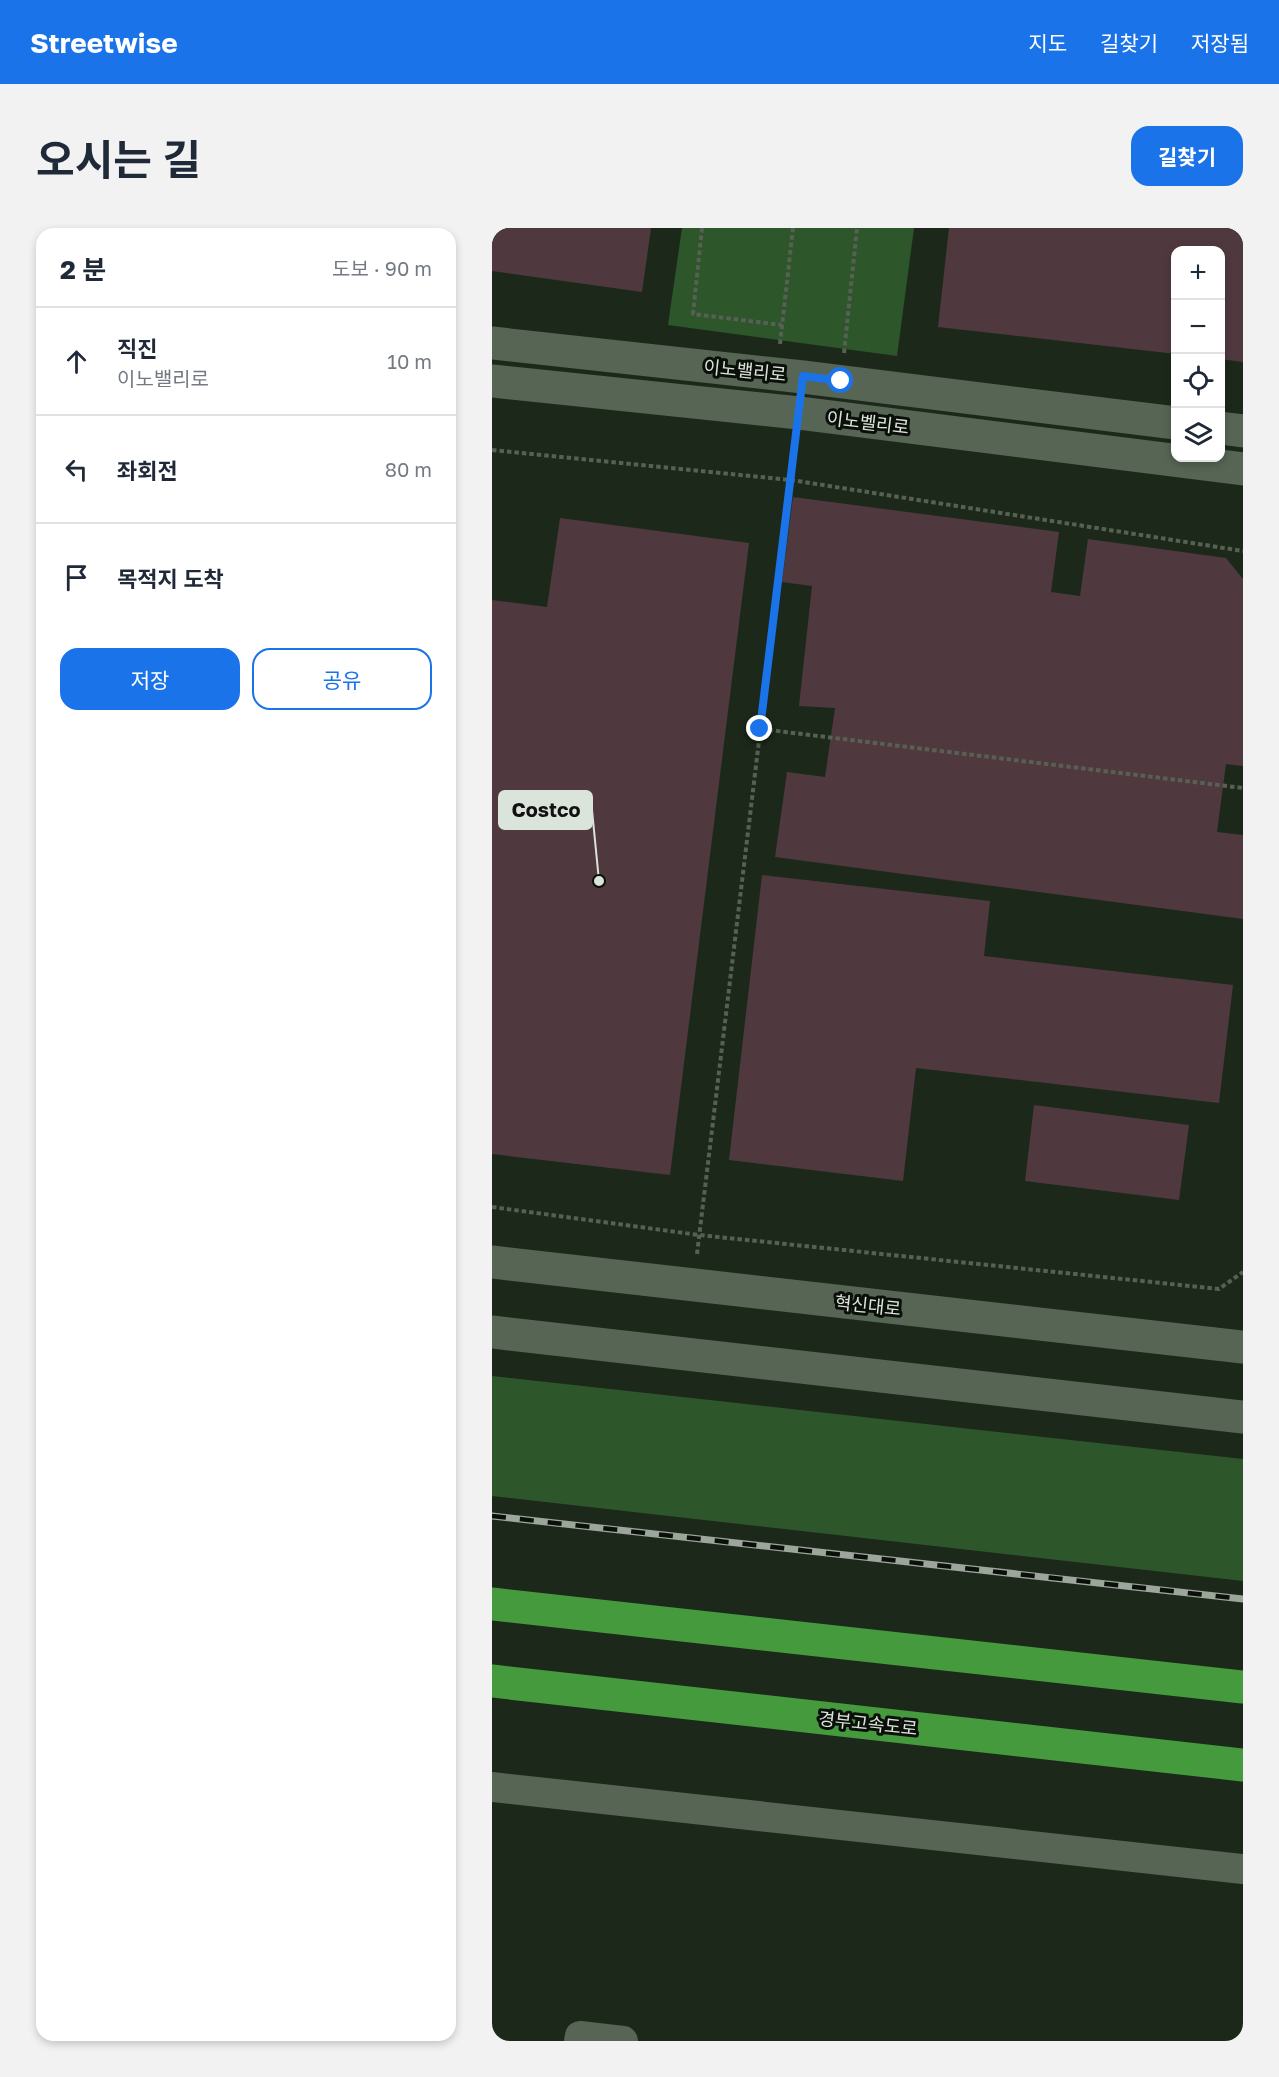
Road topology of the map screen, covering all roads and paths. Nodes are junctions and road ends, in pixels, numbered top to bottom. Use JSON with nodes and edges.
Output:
{"nodes":[{"id":1,"x":702,"y":228,"type":"edge"},
{"id":2,"x":793,"y":228,"type":"edge"},
{"id":3,"x":849,"y":228,"type":"edge"},
{"id":4,"x":857,"y":229,"type":"edge"},
{"id":5,"x":782,"y":325,"type":"junction"},
{"id":6,"x":492,"y":343,"type":"edge"},
{"id":7,"x":777,"y":374,"type":"junction"},
{"id":8,"x":492,"y":381,"type":"edge"},
{"id":9,"x":841,"y":381,"type":"junction"},
{"id":10,"x":799,"y":414,"type":"junction"},
{"id":11,"x":1171,"y":422,"type":"edge"},
{"id":12,"x":1225,"y":429,"type":"edge"},
{"id":13,"x":1243,"y":431,"type":"edge"},
{"id":14,"x":492,"y":450,"type":"edge"},
{"id":15,"x":1243,"y":469,"type":"edge"},
{"id":16,"x":791,"y":480,"type":"junction"},
{"id":17,"x":1243,"y":551,"type":"edge"},
{"id":18,"x":760,"y":729,"type":"junction"},
{"id":19,"x":1243,"y":788,"type":"edge"},
{"id":20,"x":492,"y":1207,"type":"edge"},
{"id":21,"x":699,"y":1235,"type":"junction"},
{"id":22,"x":492,"y":1262,"type":"edge"},
{"id":23,"x":1243,"y":1272,"type":"edge"},
{"id":24,"x":693,"y":1285,"type":"junction"},
{"id":25,"x":492,"y":1332,"type":"edge"},
{"id":26,"x":1243,"y":1347,"type":"edge"},
{"id":27,"x":1243,"y":1417,"type":"edge"},
{"id":28,"x":492,"y":1604,"type":"edge"},
{"id":29,"x":492,"y":1681,"type":"edge"},
{"id":30,"x":1243,"y":1687,"type":"edge"},
{"id":31,"x":1243,"y":1765,"type":"edge"},
{"id":32,"x":492,"y":1787,"type":"edge"},
{"id":33,"x":1243,"y":1869,"type":"edge"},
{"id":34,"x":579,"y":2041,"type":"edge"},
{"id":35,"x":624,"y":2041,"type":"edge"}],
"edges":[{"from":1,"to":5,"type":"path"},
{"from":2,"to":5,"type":"path"},
{"from":3,"to":4,"type":"path"},
{"from":4,"to":9,"type":"path"},
{"from":5,"to":7,"type":"path"},
{"from":6,"to":7,"type":"main road","name":"이노밸리로"},
{"from":7,"to":9,"type":"main road","name":"이노밸리로"},
{"from":8,"to":10,"type":"main road","name":"이노벨리로"},
{"from":9,"to":11,"type":"main road","name":"이노밸리로"},
{"from":10,"to":15,"type":"main road","name":"이노벨리로"},
{"from":10,"to":16,"type":"path"},
{"from":12,"to":13,"type":"main road"},
{"from":14,"to":16,"type":"path"},
{"from":16,"to":17,"type":"path"},
{"from":16,"to":18,"type":"path"},
{"from":18,"to":19,"type":"path"},
{"from":18,"to":21,"type":"path"},
{"from":20,"to":21,"type":"path"},
{"from":21,"to":23,"type":"path"},
{"from":21,"to":24,"type":"path"},
{"from":22,"to":24,"type":"main road","name":"혁신대로"},
{"from":24,"to":26,"type":"main road","name":"혁신대로"},
{"from":25,"to":27,"type":"main road"},
{"from":28,"to":30,"type":"highway"},
{"from":29,"to":31,"type":"highway","name":"경부고속도로"},
{"from":32,"to":33,"type":"street"},
{"from":34,"to":35,"type":"street"}]}
